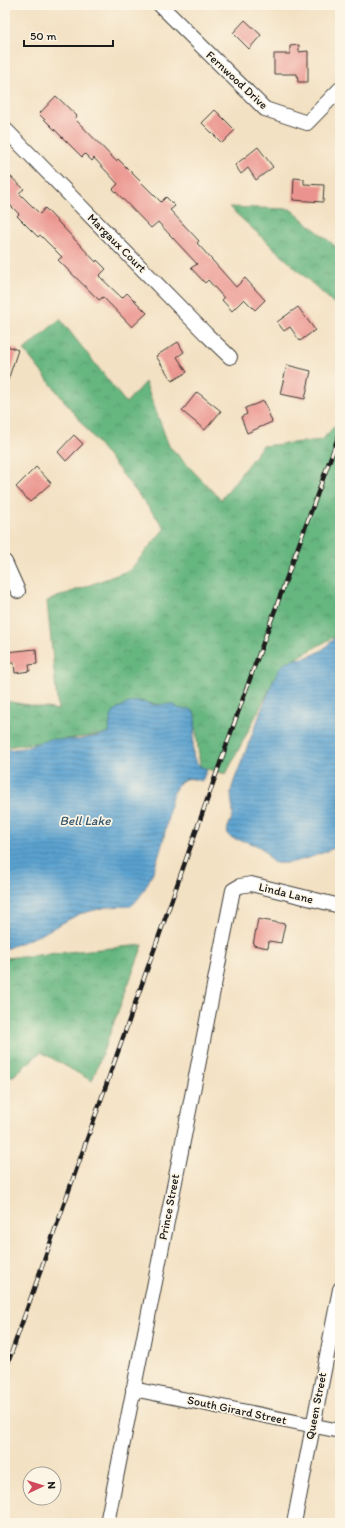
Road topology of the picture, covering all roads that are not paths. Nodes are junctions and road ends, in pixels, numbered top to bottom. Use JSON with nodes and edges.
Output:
{"nodes":[{"id":1,"x":160,"y":5,"type":"edge"},
{"id":2,"x":340,"y":89,"type":"edge"},
{"id":3,"x":5,"y":129,"type":"edge"},
{"id":4,"x":230,"y":357,"type":"dead end"},
{"id":5,"x":5,"y":562,"type":"edge"},
{"id":6,"x":18,"y":591,"type":"dead end"},
{"id":7,"x":233,"y":890,"type":"joint"},
{"id":8,"x":340,"y":906,"type":"edge"},
{"id":9,"x":340,"y":1289,"type":"edge"},
{"id":10,"x":133,"y":1389,"type":"junction"},
{"id":11,"x":312,"y":1426,"type":"junction"},
{"id":12,"x":340,"y":1431,"type":"edge"},
{"id":13,"x":107,"y":1523,"type":"edge"},
{"id":14,"x":294,"y":1523,"type":"edge"}],
"edges":[{"from":1,"to":2,"type":"street","name":"Fernwood Drive"},
{"from":3,"to":4,"type":"street","name":"Margaux Court"},
{"from":5,"to":6,"type":"street"},
{"from":7,"to":8,"type":"street","name":"Linda Lane"},
{"from":7,"to":10,"type":"street","name":"Prince Street"},
{"from":9,"to":11,"type":"street","name":"Queen Street"},
{"from":10,"to":11,"type":"street","name":"South Girard Street"},
{"from":10,"to":13,"type":"street","name":"Prince Street"},
{"from":11,"to":12,"type":"street","name":"South Girard Street"},
{"from":11,"to":14,"type":"street","name":"Queen Street"}]}
